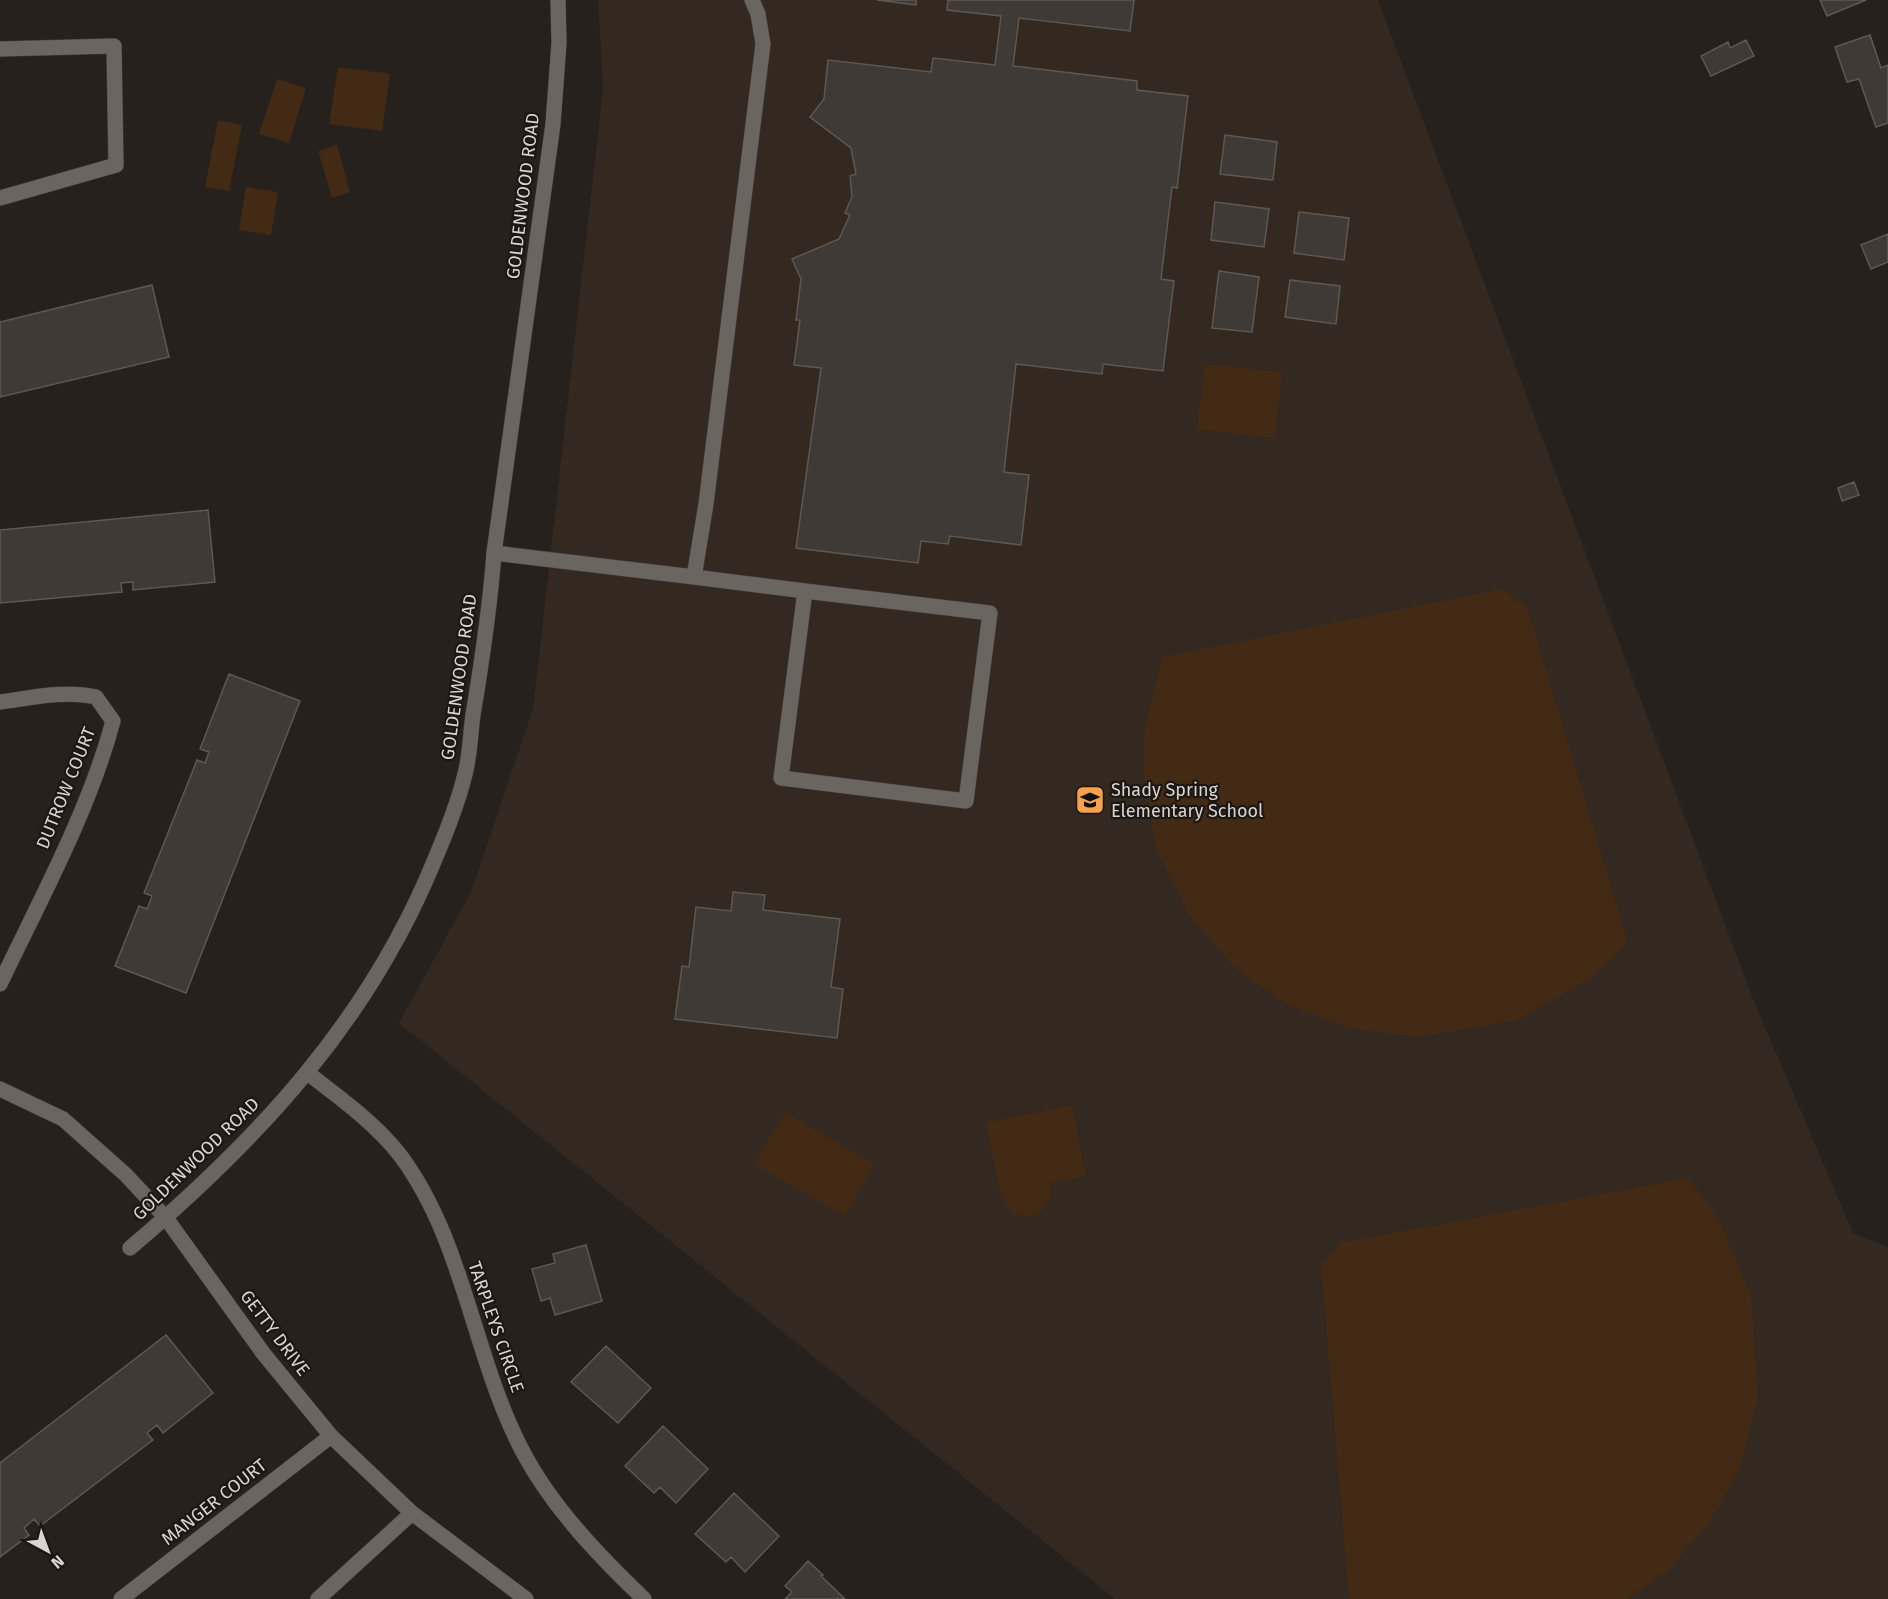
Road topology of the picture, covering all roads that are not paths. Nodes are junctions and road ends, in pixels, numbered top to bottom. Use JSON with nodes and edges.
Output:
{"nodes":[{"id":1,"x":558,"y":0,"type":"edge"},
{"id":2,"x":752,"y":0,"type":"edge"},
{"id":3,"x":0,"y":49,"type":"edge"},
{"id":4,"x":0,"y":198,"type":"edge"},
{"id":5,"x":494,"y":553,"type":"junction"},
{"id":6,"x":694,"y":577,"type":"junction"},
{"id":7,"x":805,"y":591,"type":"junction"},
{"id":8,"x":0,"y":702,"type":"edge"},
{"id":9,"x":0,"y":984,"type":"edge"},
{"id":10,"x":309,"y":1074,"type":"junction"},
{"id":11,"x":0,"y":1089,"type":"edge"},
{"id":12,"x":166,"y":1218,"type":"junction"},
{"id":13,"x":130,"y":1248,"type":"dead end"},
{"id":14,"x":331,"y":1436,"type":"junction"},
{"id":15,"x":412,"y":1513,"type":"junction"},
{"id":16,"x":121,"y":1599,"type":"edge"},
{"id":17,"x":318,"y":1599,"type":"edge"},
{"id":18,"x":526,"y":1599,"type":"edge"},
{"id":19,"x":644,"y":1599,"type":"edge"}],
"edges":[{"from":1,"to":5,"type":"street","name":"GOLDENWOOD ROAD"},
{"from":2,"to":6,"type":"street"},
{"from":3,"to":4,"type":"street"},
{"from":5,"to":6,"type":"street"},
{"from":5,"to":10,"type":"street","name":"GOLDENWOOD ROAD"},
{"from":6,"to":7,"type":"street"},
{"from":7,"to":7,"type":"street"},
{"from":8,"to":9,"type":"street","name":"DUTROW COURT"},
{"from":10,"to":12,"type":"street","name":"GOLDENWOOD ROAD"},
{"from":10,"to":19,"type":"street","name":"TARPLEYS CIRCLE"},
{"from":11,"to":12,"type":"street","name":"GETTY DRIVE"},
{"from":12,"to":13,"type":"street","name":"GOLDENWOOD ROAD"},
{"from":12,"to":14,"type":"street","name":"GETTY DRIVE"},
{"from":14,"to":15,"type":"street","name":"GETTY DRIVE"},
{"from":14,"to":16,"type":"street","name":"MANGER COURT"},
{"from":15,"to":17,"type":"street"},
{"from":15,"to":18,"type":"street","name":"GETTY DRIVE"}]}
